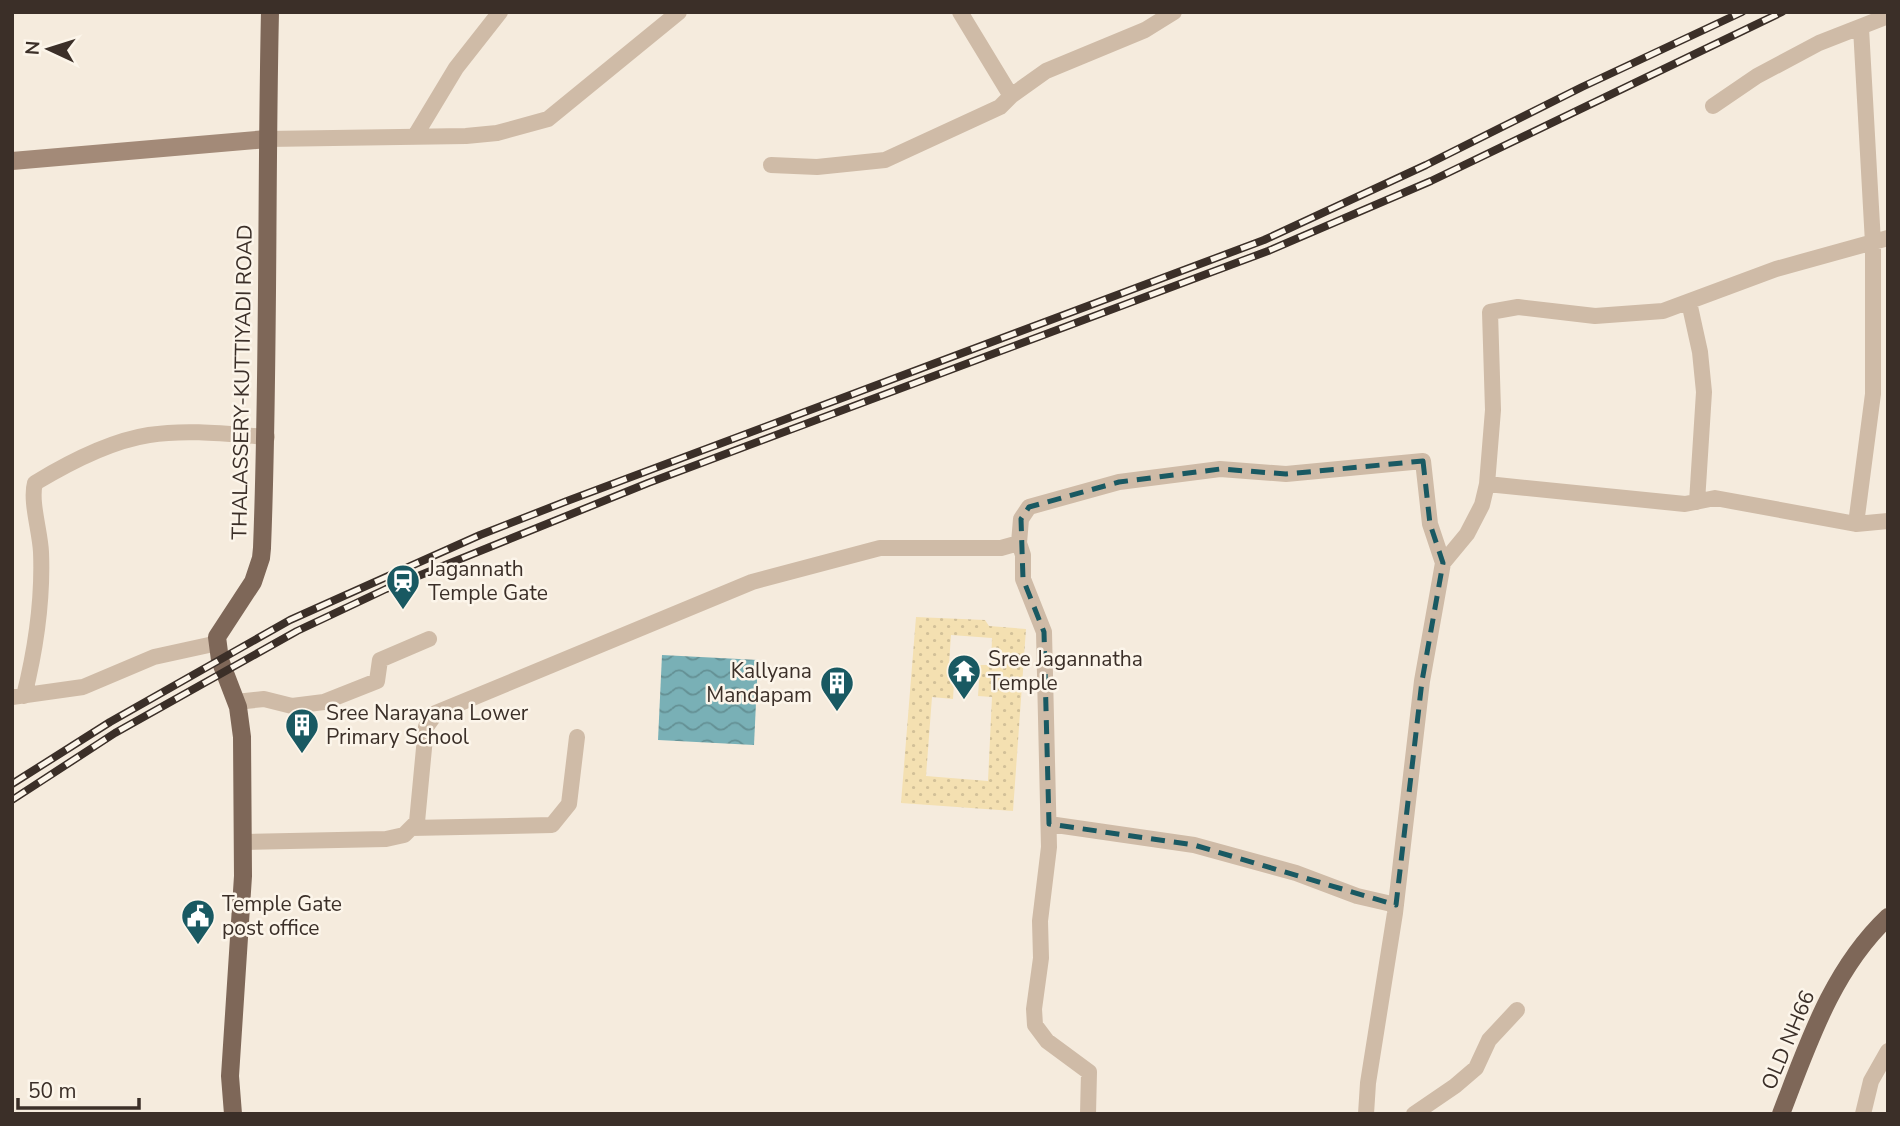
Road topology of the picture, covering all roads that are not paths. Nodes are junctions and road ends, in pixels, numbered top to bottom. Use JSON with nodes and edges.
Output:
{"nodes":[{"id":1,"x":270,"y":12,"type":"edge"},
{"id":2,"x":500,"y":12,"type":"edge"},
{"id":3,"x":679,"y":12,"type":"edge"},
{"id":4,"x":960,"y":12,"type":"edge"},
{"id":5,"x":1174,"y":12,"type":"edge"},
{"id":6,"x":1888,"y":16,"type":"edge"},
{"id":7,"x":1861,"y":28,"type":"junction"},
{"id":8,"x":1011,"y":96,"type":"junction"},
{"id":9,"x":1713,"y":106,"type":"dead end"},
{"id":10,"x":415,"y":136,"type":"junction"},
{"id":11,"x":267,"y":139,"type":"junction"},
{"id":12,"x":12,"y":161,"type":"edge"},
{"id":13,"x":771,"y":165,"type":"dead end"},
{"id":14,"x":1880,"y":241,"type":"edge"},
{"id":15,"x":1689,"y":302,"type":"junction"},
{"id":16,"x":267,"y":437,"type":"junction"},
{"id":17,"x":1487,"y":484,"type":"junction"},
{"id":18,"x":1697,"y":502,"type":"junction"},
{"id":19,"x":1888,"y":521,"type":"edge"},
{"id":20,"x":1856,"y":524,"type":"junction"},
{"id":21,"x":1020,"y":543,"type":"junction"},
{"id":22,"x":1443,"y":563,"type":"junction"},
{"id":23,"x":429,"y":639,"type":"dead end"},
{"id":24,"x":218,"y":643,"type":"junction"},
{"id":25,"x":18,"y":696,"type":"edge"},
{"id":26,"x":236,"y":702,"type":"junction"},
{"id":27,"x":577,"y":737,"type":"dead end"},
{"id":28,"x":1049,"y":824,"type":"junction"},
{"id":29,"x":411,"y":828,"type":"junction"},
{"id":30,"x":244,"y":842,"type":"junction"},
{"id":31,"x":1396,"y":905,"type":"junction"},
{"id":32,"x":1888,"y":917,"type":"edge"},
{"id":33,"x":1517,"y":1010,"type":"dead end"},
{"id":34,"x":1888,"y":1051,"type":"edge"},
{"id":35,"x":233,"y":1114,"type":"edge"},
{"id":36,"x":1088,"y":1114,"type":"edge"},
{"id":37,"x":1366,"y":1114,"type":"edge"},
{"id":38,"x":1415,"y":1114,"type":"edge"},
{"id":39,"x":1781,"y":1114,"type":"edge"},
{"id":40,"x":1863,"y":1114,"type":"edge"}],
"edges":[{"from":1,"to":11,"type":"main road","name":"THALASSERY-KUTTIYADI ROAD"},
{"from":2,"to":10,"type":"street"},
{"from":3,"to":10,"type":"street"},
{"from":4,"to":8,"type":"street"},
{"from":5,"to":8,"type":"street"},
{"from":6,"to":7,"type":"street"},
{"from":7,"to":9,"type":"street"},
{"from":7,"to":14,"type":"street"},
{"from":8,"to":13,"type":"street"},
{"from":10,"to":11,"type":"street"},
{"from":11,"to":12,"type":"main road"},
{"from":11,"to":16,"type":"main road","name":"THALASSERY-KUTTIYADI ROAD"},
{"from":14,"to":15,"type":"street"},
{"from":14,"to":20,"type":"street"},
{"from":15,"to":17,"type":"street"},
{"from":15,"to":18,"type":"street"},
{"from":16,"to":24,"type":"main road","name":"THALASSERY-KUTTIYADI ROAD"},
{"from":16,"to":25,"type":"street"},
{"from":17,"to":18,"type":"street"},
{"from":17,"to":22,"type":"street"},
{"from":18,"to":20,"type":"street"},
{"from":19,"to":20,"type":"street"},
{"from":21,"to":22,"type":"street"},
{"from":21,"to":28,"type":"street"},
{"from":21,"to":29,"type":"street"},
{"from":22,"to":31,"type":"street"},
{"from":23,"to":26,"type":"street"},
{"from":24,"to":25,"type":"street"},
{"from":24,"to":26,"type":"main road"},
{"from":26,"to":30,"type":"main road"},
{"from":27,"to":29,"type":"street"},
{"from":28,"to":31,"type":"street"},
{"from":28,"to":36,"type":"street"},
{"from":29,"to":30,"type":"street"},
{"from":30,"to":35,"type":"main road"},
{"from":31,"to":37,"type":"street"},
{"from":32,"to":39,"type":"main road","name":"OLD NH66"},
{"from":33,"to":38,"type":"street"},
{"from":34,"to":40,"type":"street"}]}
